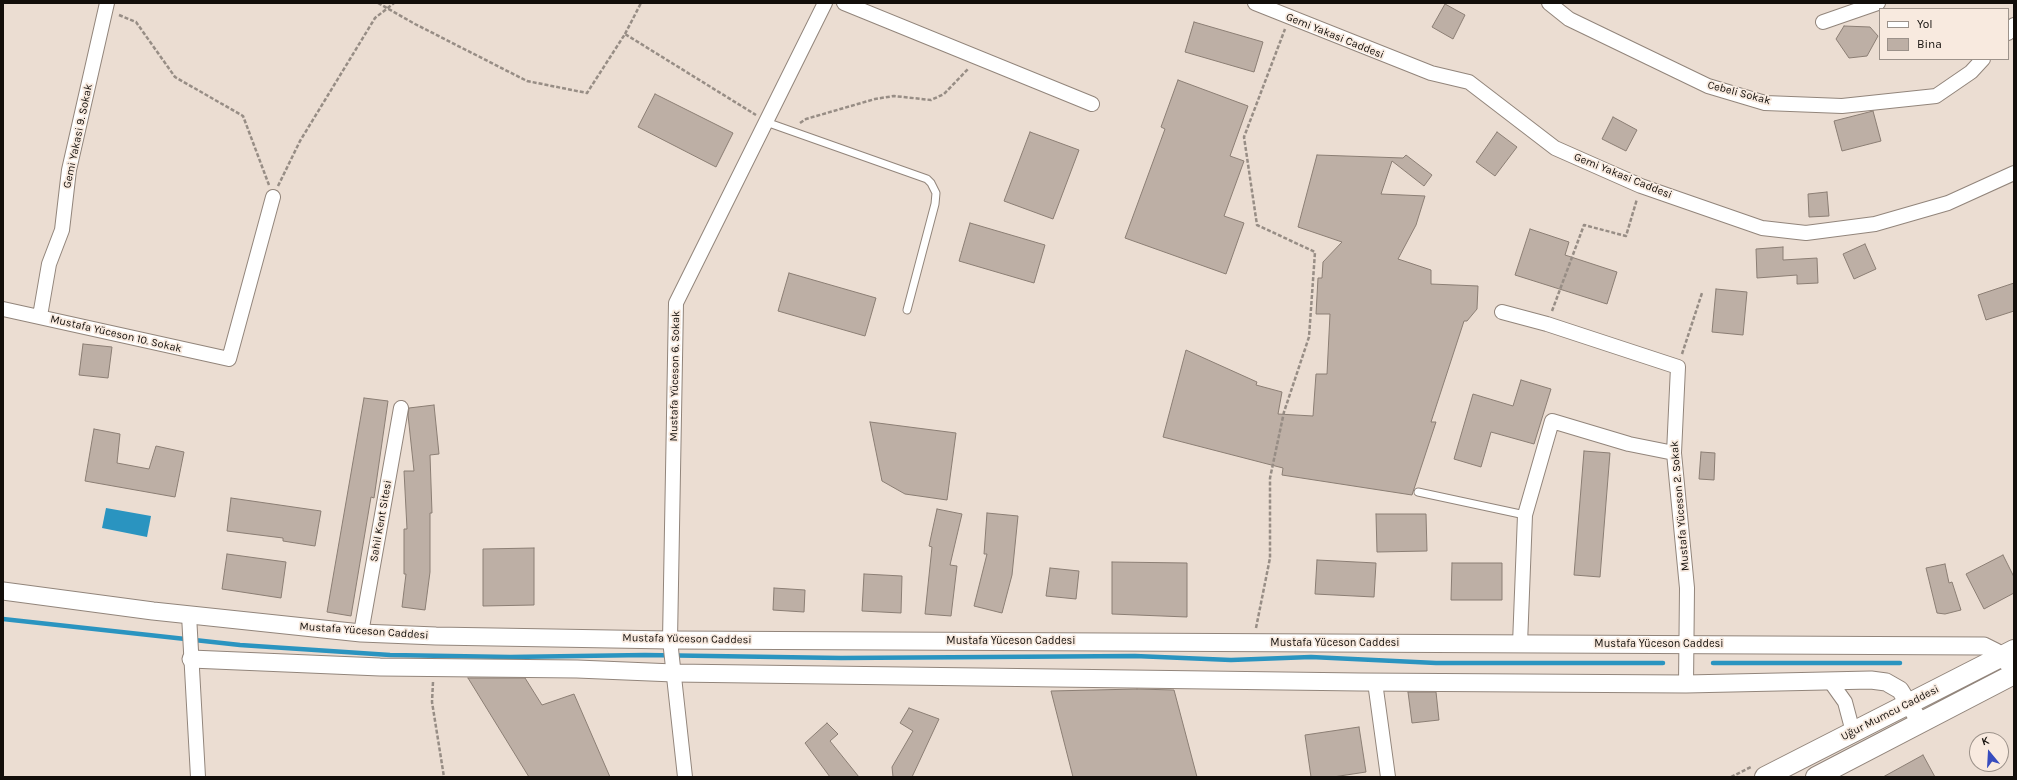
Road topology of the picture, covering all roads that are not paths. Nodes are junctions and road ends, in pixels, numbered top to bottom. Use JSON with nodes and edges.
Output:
{"nodes":[{"id":1,"x":825,"y":3,"type":"edge"},
{"id":2,"x":844,"y":3,"type":"edge"},
{"id":3,"x":1254,"y":3,"type":"edge"},
{"id":4,"x":1549,"y":3,"type":"edge"},
{"id":5,"x":1878,"y":3,"type":"edge"},
{"id":6,"x":107,"y":6,"type":"edge"},
{"id":7,"x":1823,"y":22,"type":"dead end"},
{"id":8,"x":1982,"y":60,"type":"edge"},
{"id":9,"x":1092,"y":104,"type":"dead end"},
{"id":10,"x":766,"y":122,"type":"junction"},
{"id":11,"x":2014,"y":173,"type":"edge"},
{"id":12,"x":273,"y":197,"type":"road end"},
{"id":13,"x":3,"y":309,"type":"edge"},
{"id":14,"x":907,"y":310,"type":"dead end"},
{"id":15,"x":1502,"y":312,"type":"dead end"},
{"id":16,"x":40,"y":316,"type":"junction"},
{"id":17,"x":400,"y":408,"type":"dead end"},
{"id":18,"x":1674,"y":453,"type":"junction"},
{"id":19,"x":1418,"y":492,"type":"dead end"},
{"id":20,"x":1525,"y":515,"type":"junction"},
{"id":21,"x":3,"y":591,"type":"edge"},
{"id":22,"x":189,"y":615,"type":"junction"},
{"id":23,"x":361,"y":633,"type":"junction"},
{"id":24,"x":671,"y":644,"type":"junction"},
{"id":25,"x":1520,"y":644,"type":"junction"},
{"id":26,"x":1687,"y":644,"type":"junction"},
{"id":27,"x":191,"y":653,"type":"junction"},
{"id":28,"x":2010,"y":658,"type":"edge"},
{"id":29,"x":673,"y":667,"type":"junction"},
{"id":30,"x":2014,"y":674,"type":"edge"},
{"id":31,"x":1830,"y":681,"type":"junction"},
{"id":32,"x":1375,"y":682,"type":"junction"},
{"id":33,"x":1686,"y":684,"type":"junction"},
{"id":34,"x":1909,"y":703,"type":"junction"},
{"id":35,"x":1920,"y":722,"type":"junction"},
{"id":36,"x":1853,"y":732,"type":"junction"},
{"id":37,"x":198,"y":777,"type":"edge"},
{"id":38,"x":685,"y":777,"type":"edge"},
{"id":39,"x":1388,"y":777,"type":"edge"},
{"id":40,"x":1765,"y":777,"type":"edge"},
{"id":41,"x":1816,"y":777,"type":"edge"}],
"edges":[{"from":1,"to":10,"type":"street","name":"Mustafa Yüceson 6. Sokak"},
{"from":2,"to":9,"type":"street"},
{"from":3,"to":11,"type":"street","name":"Gemi Yakasi Caddesi"},
{"from":4,"to":8,"type":"street","name":"Cebeli Sokak"},
{"from":5,"to":7,"type":"street"},
{"from":6,"to":16,"type":"street","name":"Gemi Yakasi 9. Sokak"},
{"from":10,"to":14,"type":"lane"},
{"from":10,"to":24,"type":"street","name":"Mustafa Yüceson 6. Sokak"},
{"from":12,"to":16,"type":"street","name":"Mustafa Yüceson 10. Sokak"},
{"from":13,"to":16,"type":"street","name":"Mustafa Yüceson 10. Sokak"},
{"from":15,"to":18,"type":"street","name":"Mustafa Yüceson 2. Sokak"},
{"from":17,"to":23,"type":"street","name":"Sahil Kent Sitesi"},
{"from":18,"to":20,"type":"street"},
{"from":18,"to":26,"type":"street","name":"Mustafa Yüceson 2. Sokak"},
{"from":19,"to":20,"type":"lane"},
{"from":20,"to":25,"type":"street"},
{"from":21,"to":22,"type":"street","name":"Mustafa Yüceson Caddesi"},
{"from":22,"to":23,"type":"street","name":"Mustafa Yüceson Caddesi"},
{"from":22,"to":27,"type":"street"},
{"from":23,"to":24,"type":"street","name":"Mustafa Yüceson Caddesi"},
{"from":24,"to":25,"type":"street","name":"Mustafa Yüceson Caddesi"},
{"from":24,"to":29,"type":"street","name":"Mustafa Yüceson 6. Sokak"},
{"from":25,"to":26,"type":"street","name":"Mustafa Yüceson Caddesi"},
{"from":26,"to":28,"type":"street","name":"Mustafa Yüceson Caddesi"},
{"from":26,"to":33,"type":"street","name":"Mustafa Yüceson 2. Sokak"},
{"from":27,"to":29,"type":"street"},
{"from":27,"to":37,"type":"street"},
{"from":28,"to":34,"type":"main road","name":"Uğur Mumcu Caddesi"},
{"from":29,"to":32,"type":"street"},
{"from":29,"to":38,"type":"street","name":"Mustafa Yüceson 6. Sokak"},
{"from":30,"to":35,"type":"main road","name":"Uğur Mumcu Caddesi"},
{"from":31,"to":33,"type":"street"},
{"from":31,"to":34,"type":"street"},
{"from":31,"to":36,"type":"street"},
{"from":32,"to":33,"type":"street"},
{"from":32,"to":39,"type":"street"},
{"from":34,"to":35,"type":"street"},
{"from":34,"to":36,"type":"main road","name":"Uğur Mumcu Caddesi"},
{"from":35,"to":41,"type":"main road","name":"Uğur Mumcu Caddesi"},
{"from":36,"to":40,"type":"main road","name":"Uğur Mumcu Caddesi"}]}
